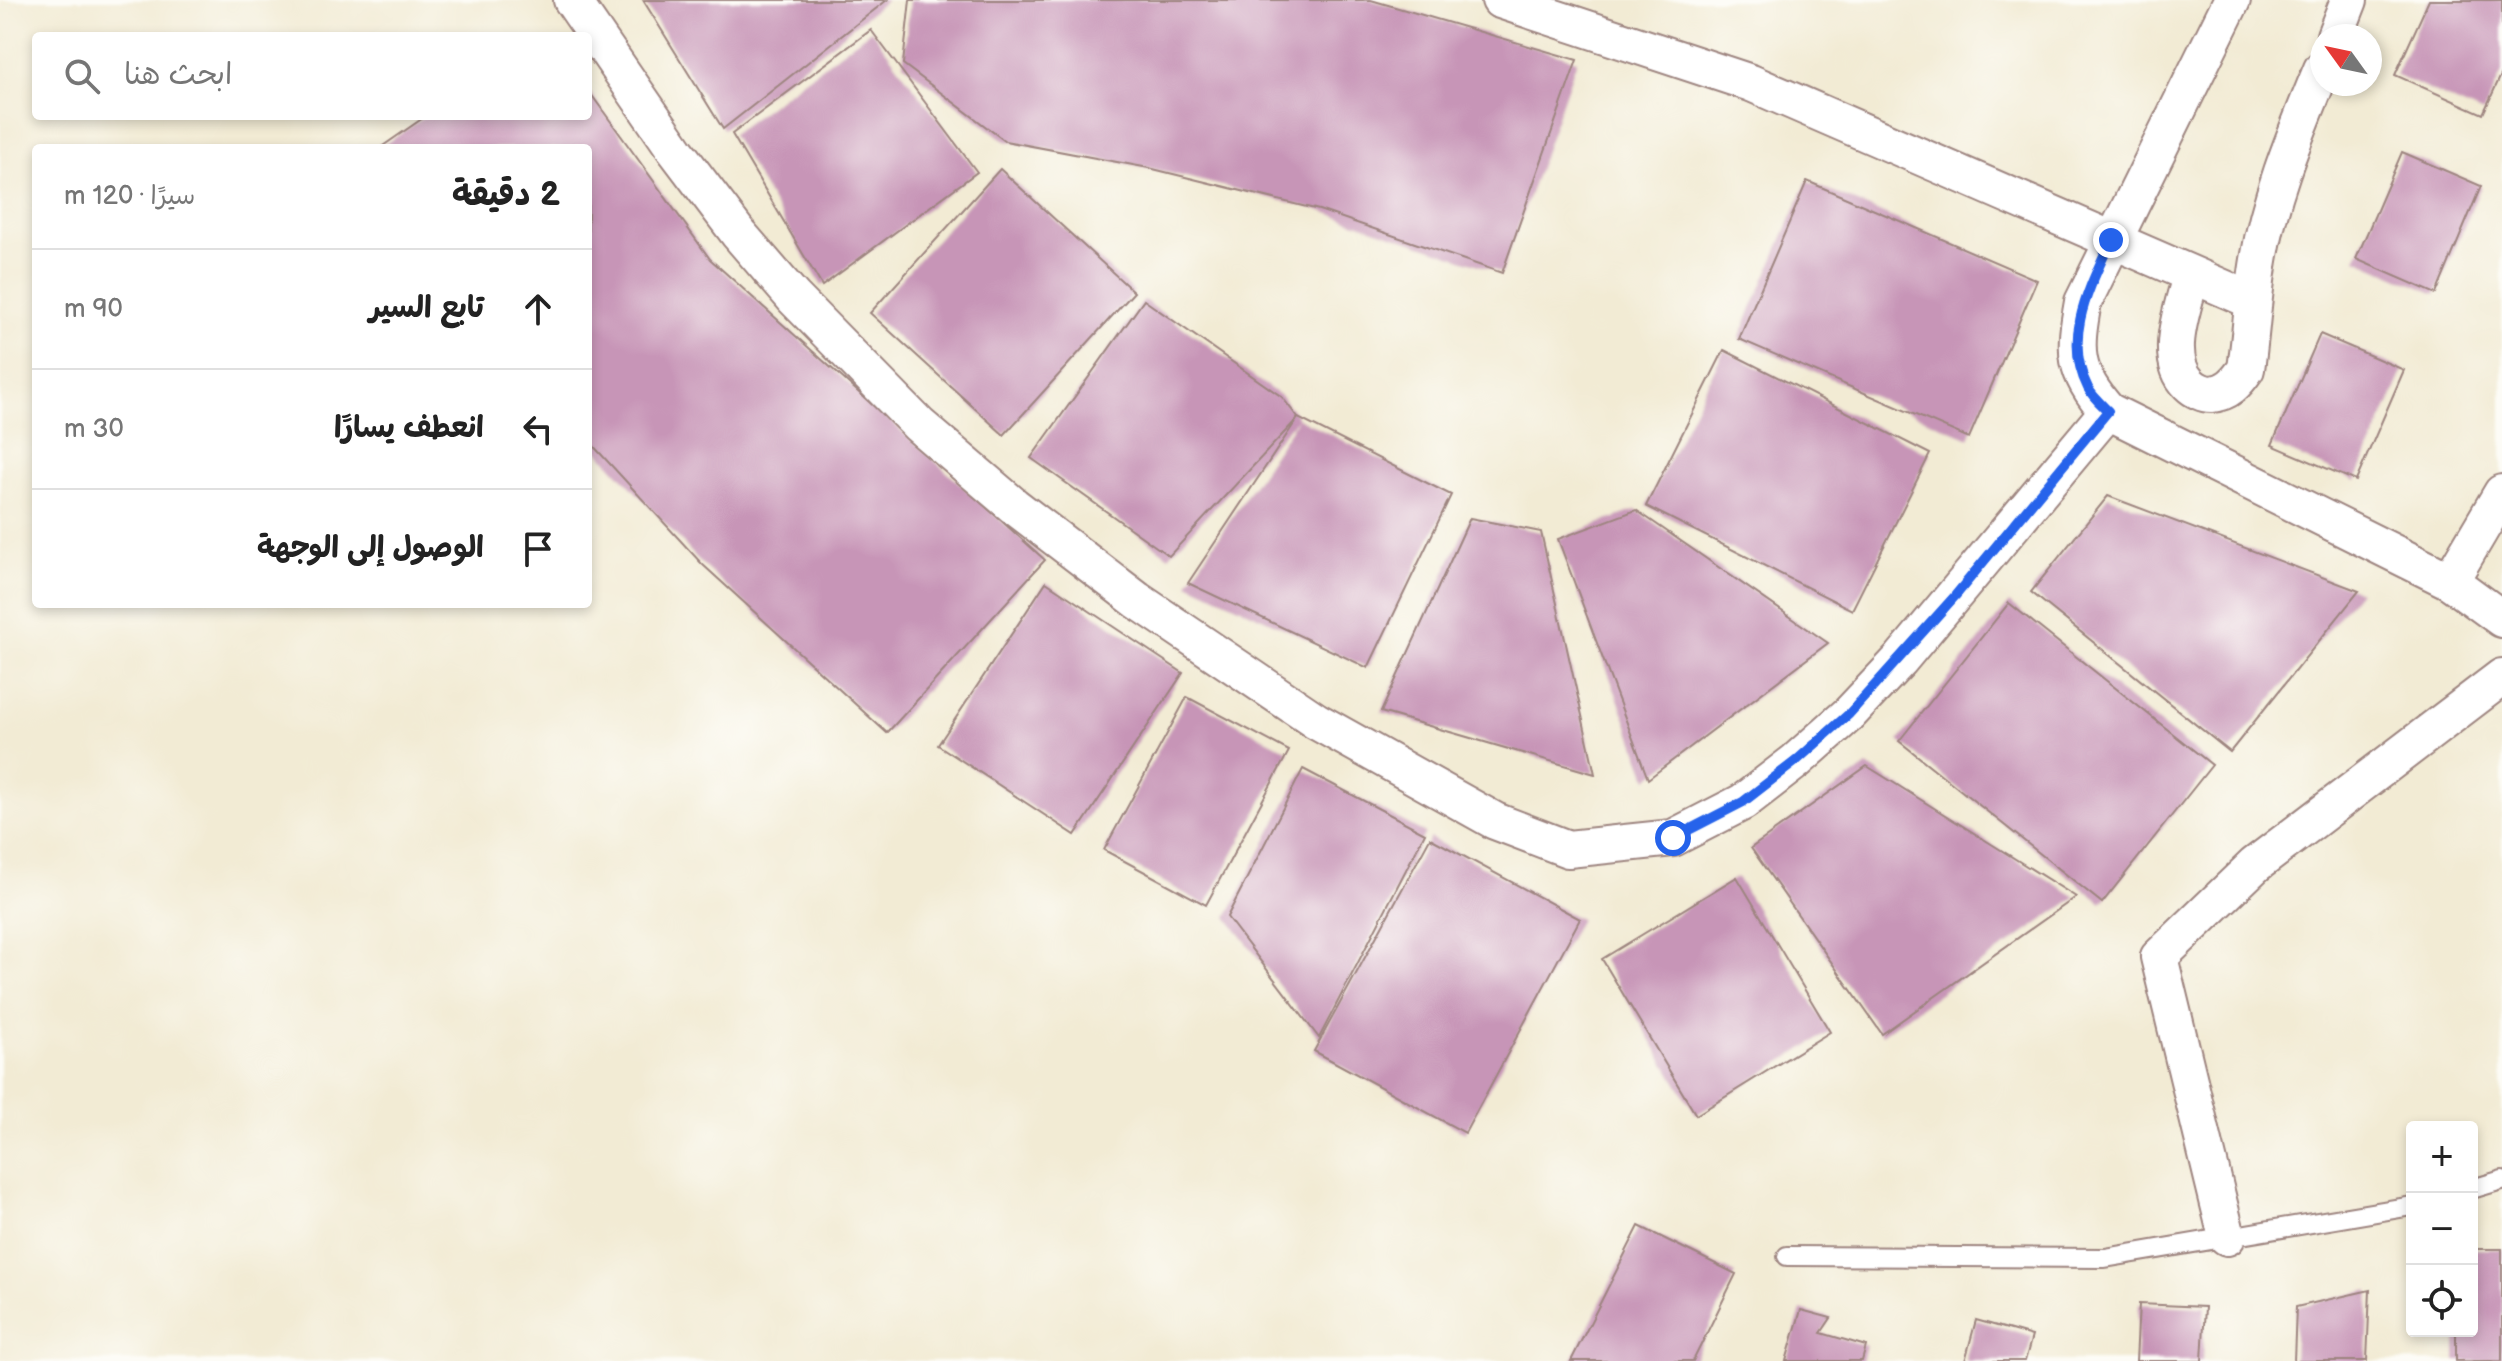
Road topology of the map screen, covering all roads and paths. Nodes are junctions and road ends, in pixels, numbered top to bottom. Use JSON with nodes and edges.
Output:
{"nodes":[{"id":1,"x":572,"y":0,"type":"edge"},
{"id":2,"x":1500,"y":0,"type":"edge"},
{"id":3,"x":2232,"y":0,"type":"edge"},
{"id":4,"x":2349,"y":0,"type":"edge"},
{"id":5,"x":2340,"y":24,"type":"edge"},
{"id":6,"x":2311,"y":96,"type":"edge"},
{"id":7,"x":2111,"y":240,"type":"junction"},
{"id":8,"x":2191,"y":275,"type":"junction"},
{"id":9,"x":2253,"y":301,"type":"junction"},
{"id":10,"x":2108,"y":411,"type":"junction"},
{"id":11,"x":2502,"y":493,"type":"edge"},
{"id":12,"x":2450,"y":581,"type":"junction"},
{"id":13,"x":2502,"y":619,"type":"edge"},
{"id":14,"x":2502,"y":677,"type":"edge"},
{"id":15,"x":2502,"y":1180,"type":"edge"},
{"id":16,"x":2478,"y":1187,"type":"edge"},
{"id":17,"x":2406,"y":1207,"type":"edge"},
{"id":18,"x":2227,"y":1237,"type":"junction"},
{"id":19,"x":1787,"y":1256,"type":"dead end"}],
"edges":[{"from":1,"to":10,"type":"street"},
{"from":2,"to":7,"type":"street"},
{"from":3,"to":7,"type":"street"},
{"from":4,"to":5,"type":"street"},
{"from":6,"to":9,"type":"street"},
{"from":7,"to":8,"type":"street"},
{"from":7,"to":10,"type":"street"},
{"from":8,"to":9,"type":"street"},
{"from":8,"to":9,"type":"street"},
{"from":10,"to":12,"type":"street"},
{"from":11,"to":12,"type":"street"},
{"from":12,"to":13,"type":"street"},
{"from":14,"to":18,"type":"street"},
{"from":15,"to":16,"type":"lane"},
{"from":17,"to":18,"type":"lane"},
{"from":18,"to":19,"type":"lane"}]}
